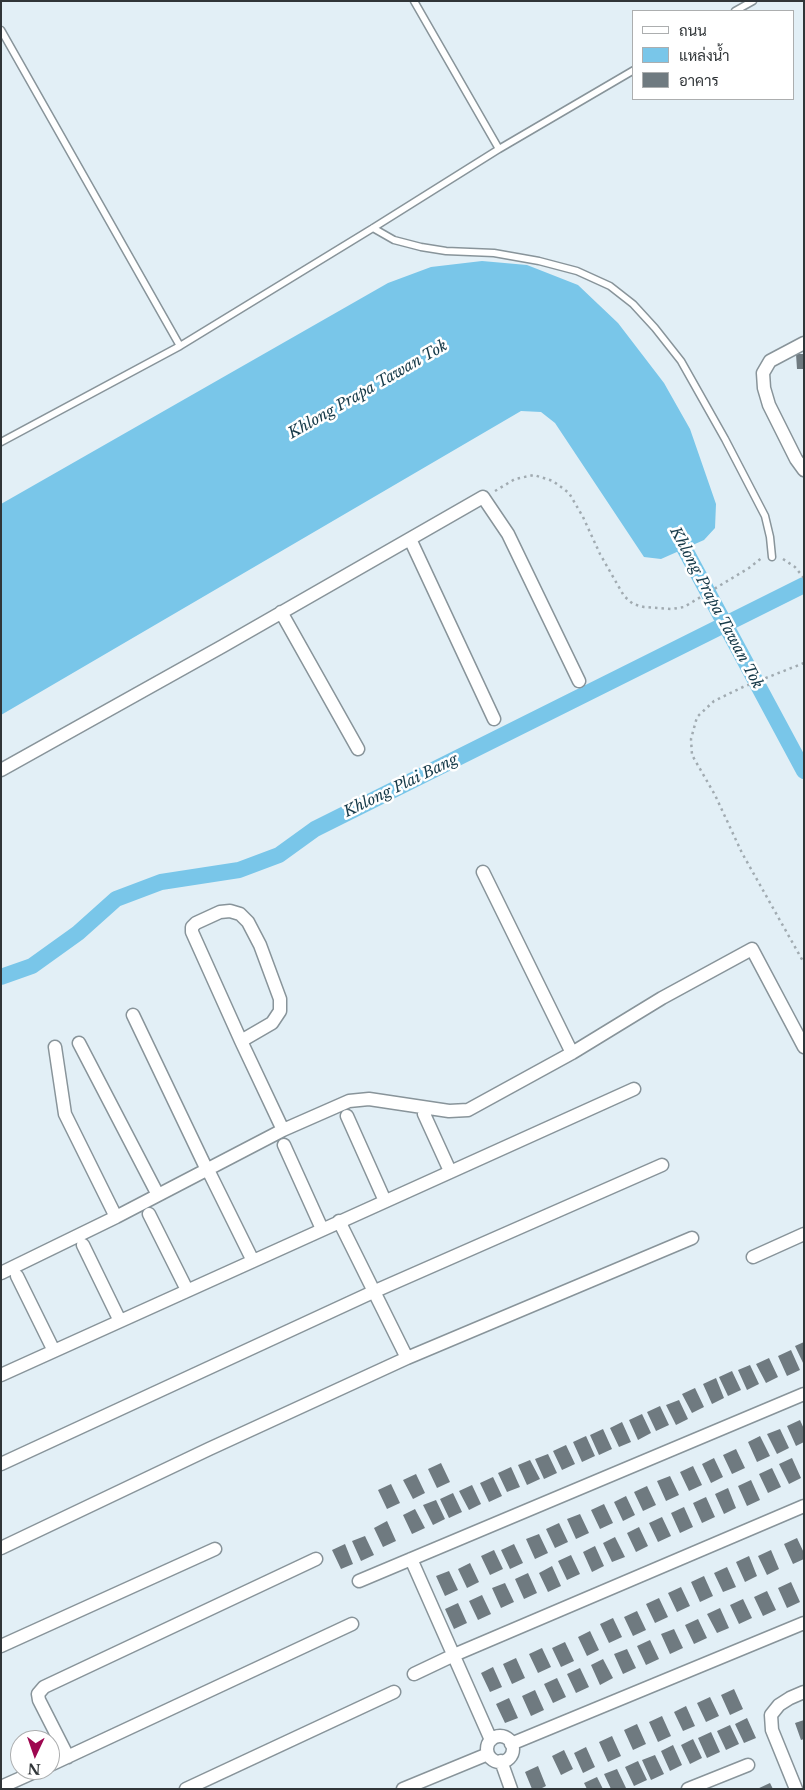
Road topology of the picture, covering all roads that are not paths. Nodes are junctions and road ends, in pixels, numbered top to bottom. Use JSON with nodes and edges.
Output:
{"nodes":[{"id":1,"x":753,"y":1,"type":"edge"},
{"id":2,"x":414,"y":2,"type":"edge"},
{"id":3,"x":738,"y":10,"type":"edge"},
{"id":4,"x":1,"y":30,"type":"edge"},
{"id":5,"x":632,"y":71,"type":"edge"},
{"id":6,"x":499,"y":149,"type":"junction"},
{"id":7,"x":373,"y":228,"type":"junction"},
{"id":8,"x":804,"y":343,"type":"edge"},
{"id":9,"x":180,"y":346,"type":"junction"},
{"id":10,"x":1,"y":442,"type":"edge"},
{"id":11,"x":804,"y":470,"type":"edge"},
{"id":12,"x":410,"y":539,"type":"junction"},
{"id":13,"x":772,"y":557,"type":"dead end"},
{"id":14,"x":281,"y":612,"type":"junction"},
{"id":15,"x":579,"y":680,"type":"dead end"},
{"id":16,"x":494,"y":719,"type":"dead end"},
{"id":17,"x":358,"y":749,"type":"dead end"},
{"id":18,"x":1,"y":770,"type":"edge"},
{"id":19,"x":483,"y":872,"type":"dead end"},
{"id":20,"x":132,"y":1015,"type":"dead end"},
{"id":21,"x":241,"y":1041,"type":"junction"},
{"id":22,"x":79,"y":1043,"type":"dead end"},
{"id":23,"x":804,"y":1047,"type":"edge"},
{"id":24,"x":55,"y":1048,"type":"dead end"},
{"id":25,"x":572,"y":1053,"type":"junction"},
{"id":26,"x":634,"y":1089,"type":"dead end"},
{"id":27,"x":424,"y":1114,"type":"dead end"},
{"id":28,"x":347,"y":1116,"type":"dead end"},
{"id":29,"x":283,"y":1130,"type":"junction"},
{"id":30,"x":284,"y":1145,"type":"dead end"},
{"id":31,"x":662,"y":1165,"type":"dead end"},
{"id":32,"x":450,"y":1171,"type":"junction"},
{"id":33,"x":209,"y":1172,"type":"junction"},
{"id":34,"x":158,"y":1195,"type":"junction"},
{"id":35,"x":385,"y":1201,"type":"junction"},
{"id":36,"x":149,"y":1214,"type":"dead end"},
{"id":37,"x":116,"y":1217,"type":"junction"},
{"id":38,"x":339,"y":1222,"type":"junction"},
{"id":39,"x":322,"y":1230,"type":"junction"},
{"id":40,"x":804,"y":1234,"type":"edge"},
{"id":41,"x":692,"y":1238,"type":"dead end"},
{"id":42,"x":83,"y":1245,"type":"dead end"},
{"id":43,"x":753,"y":1257,"type":"dead end"},
{"id":44,"x":253,"y":1260,"type":"junction"},
{"id":45,"x":1,"y":1272,"type":"edge"},
{"id":46,"x":17,"y":1276,"type":"dead end"},
{"id":47,"x":188,"y":1290,"type":"junction"},
{"id":48,"x":373,"y":1292,"type":"junction"},
{"id":49,"x":120,"y":1321,"type":"junction"},
{"id":50,"x":54,"y":1351,"type":"junction"},
{"id":51,"x":407,"y":1358,"type":"junction"},
{"id":52,"x":1,"y":1375,"type":"edge"},
{"id":53,"x":804,"y":1394,"type":"edge"},
{"id":54,"x":1,"y":1464,"type":"edge"},
{"id":55,"x":804,"y":1506,"type":"edge"},
{"id":56,"x":1,"y":1548,"type":"edge"},
{"id":57,"x":215,"y":1549,"type":"dead end"},
{"id":58,"x":316,"y":1559,"type":"dead end"},
{"id":59,"x":411,"y":1559,"type":"junction"},
{"id":60,"x":359,"y":1581,"type":"dead end"},
{"id":61,"x":804,"y":1623,"type":"edge"},
{"id":62,"x":352,"y":1624,"type":"dead end"},
{"id":63,"x":1,"y":1646,"type":"edge"},
{"id":64,"x":454,"y":1656,"type":"junction"},
{"id":65,"x":414,"y":1674,"type":"dead end"},
{"id":66,"x":394,"y":1692,"type":"dead end"},
{"id":67,"x":804,"y":1692,"type":"edge"},
{"id":68,"x":491,"y":1740,"type":"junction"},
{"id":69,"x":511,"y":1744,"type":"junction"},
{"id":70,"x":488,"y":1754,"type":"junction"},
{"id":71,"x":68,"y":1757,"type":"junction"},
{"id":72,"x":60,"y":1761,"type":"edge"},
{"id":73,"x":500,"y":1761,"type":"junction"},
{"id":74,"x":748,"y":1765,"type":"dead end"},
{"id":75,"x":17,"y":1780,"type":"edge"},
{"id":76,"x":1,"y":1787,"type":"edge"},
{"id":77,"x":186,"y":1789,"type":"edge"},
{"id":78,"x":402,"y":1789,"type":"edge"},
{"id":79,"x":510,"y":1789,"type":"edge"},
{"id":80,"x":688,"y":1789,"type":"edge"},
{"id":81,"x":796,"y":1789,"type":"edge"}],
"edges":[{"from":1,"to":3,"type":"lane"},
{"from":2,"to":6,"type":"lane"},
{"from":4,"to":9,"type":"lane"},
{"from":5,"to":6,"type":"lane"},
{"from":6,"to":7,"type":"lane"},
{"from":7,"to":9,"type":"lane"},
{"from":7,"to":13,"type":"lane"},
{"from":8,"to":11,"type":"street"},
{"from":9,"to":10,"type":"lane"},
{"from":12,"to":14,"type":"street"},
{"from":12,"to":15,"type":"street"},
{"from":12,"to":16,"type":"street"},
{"from":14,"to":17,"type":"street"},
{"from":14,"to":18,"type":"street"},
{"from":19,"to":25,"type":"street"},
{"from":20,"to":33,"type":"street"},
{"from":21,"to":21,"type":"street"},
{"from":21,"to":29,"type":"street"},
{"from":22,"to":34,"type":"street"},
{"from":23,"to":25,"type":"street"},
{"from":24,"to":37,"type":"street"},
{"from":25,"to":29,"type":"street"},
{"from":26,"to":32,"type":"street"},
{"from":27,"to":32,"type":"street"},
{"from":28,"to":35,"type":"street"},
{"from":29,"to":33,"type":"street"},
{"from":30,"to":39,"type":"street"},
{"from":31,"to":48,"type":"street"},
{"from":32,"to":35,"type":"street"},
{"from":33,"to":34,"type":"street"},
{"from":33,"to":44,"type":"street"},
{"from":34,"to":37,"type":"street"},
{"from":35,"to":38,"type":"street"},
{"from":36,"to":47,"type":"street"},
{"from":37,"to":45,"type":"street"},
{"from":38,"to":39,"type":"street"},
{"from":38,"to":48,"type":"street"},
{"from":39,"to":44,"type":"street"},
{"from":40,"to":43,"type":"street"},
{"from":41,"to":51,"type":"street"},
{"from":42,"to":49,"type":"street"},
{"from":44,"to":47,"type":"street"},
{"from":46,"to":50,"type":"street"},
{"from":47,"to":49,"type":"street"},
{"from":48,"to":51,"type":"street"},
{"from":48,"to":54,"type":"street"},
{"from":49,"to":50,"type":"street"},
{"from":50,"to":52,"type":"street"},
{"from":51,"to":56,"type":"street"},
{"from":53,"to":59,"type":"street"},
{"from":55,"to":64,"type":"street"},
{"from":57,"to":63,"type":"street"},
{"from":58,"to":71,"type":"street"},
{"from":59,"to":60,"type":"street"},
{"from":59,"to":64,"type":"street"},
{"from":61,"to":69,"type":"street"},
{"from":62,"to":71,"type":"street"},
{"from":64,"to":65,"type":"street"},
{"from":64,"to":68,"type":"street"},
{"from":66,"to":77,"type":"street"},
{"from":67,"to":81,"type":"street"},
{"from":68,"to":69,"type":"street"},
{"from":68,"to":70,"type":"street"},
{"from":69,"to":73,"type":"street"},
{"from":70,"to":73,"type":"street"},
{"from":70,"to":78,"type":"street"},
{"from":71,"to":72,"type":"street"},
{"from":73,"to":79,"type":"street"},
{"from":74,"to":80,"type":"street"},
{"from":75,"to":76,"type":"street"}]}
